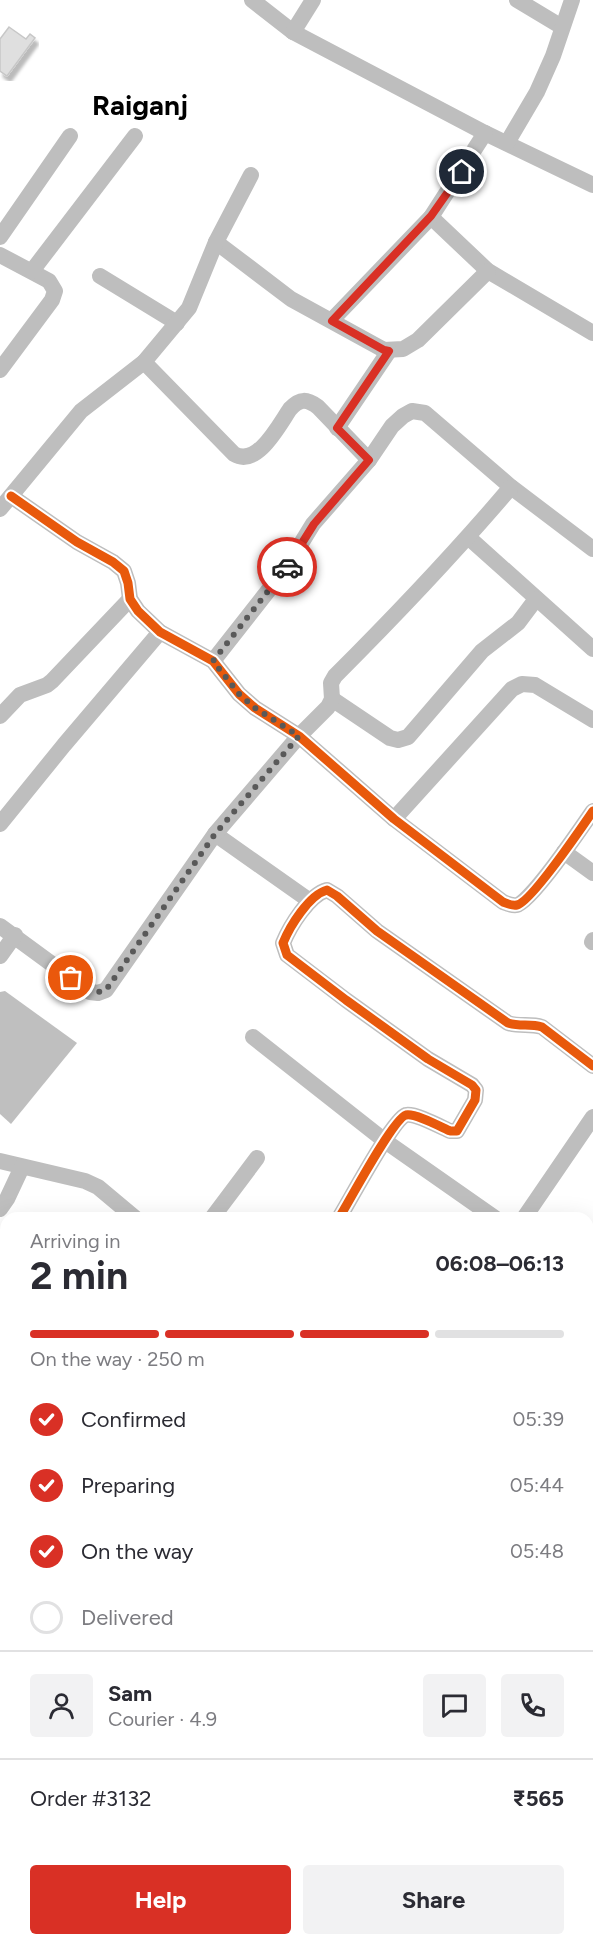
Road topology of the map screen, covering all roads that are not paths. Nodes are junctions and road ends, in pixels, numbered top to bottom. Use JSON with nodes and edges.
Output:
{"nodes":[{"id":1,"x":252,"y":0,"type":"edge"},
{"id":2,"x":313,"y":0,"type":"edge"},
{"id":3,"x":517,"y":0,"type":"edge"},
{"id":4,"x":572,"y":0,"type":"edge"},
{"id":5,"x":562,"y":27,"type":"junction"},
{"id":6,"x":293,"y":32,"type":"junction"},
{"id":7,"x":485,"y":133,"type":"junction"},
{"id":8,"x":70,"y":136,"type":"dead end"},
{"id":9,"x":135,"y":136,"type":"dead end"},
{"id":10,"x":507,"y":143,"type":"junction"},
{"id":11,"x":251,"y":175,"type":"dead end"},
{"id":12,"x":593,"y":185,"type":"edge"},
{"id":13,"x":431,"y":216,"type":"junction"},
{"id":14,"x":0,"y":237,"type":"edge"},
{"id":15,"x":216,"y":242,"type":"junction"},
{"id":16,"x":0,"y":255,"type":"edge"},
{"id":17,"x":32,"y":271,"type":"junction"},
{"id":18,"x":488,"y":271,"type":"junction"},
{"id":19,"x":100,"y":276,"type":"dead end"},
{"id":20,"x":332,"y":321,"type":"junction"},
{"id":21,"x":177,"y":323,"type":"junction"},
{"id":22,"x":593,"y":333,"type":"edge"},
{"id":23,"x":389,"y":351,"type":"junction"},
{"id":24,"x":144,"y":363,"type":"junction"},
{"id":25,"x":0,"y":370,"type":"edge"},
{"id":26,"x":337,"y":428,"type":"junction"},
{"id":27,"x":369,"y":460,"type":"junction"},
{"id":28,"x":511,"y":487,"type":"junction"},
{"id":29,"x":6,"y":502,"type":"edge"},
{"id":30,"x":468,"y":537,"type":"junction"},
{"id":31,"x":593,"y":549,"type":"edge"},
{"id":32,"x":130,"y":598,"type":"junction"},
{"id":33,"x":536,"y":599,"type":"junction"},
{"id":34,"x":160,"y":632,"type":"junction"},
{"id":35,"x":593,"y":649,"type":"edge"},
{"id":36,"x":213,"y":661,"type":"junction"},
{"id":37,"x":332,"y":699,"type":"junction"},
{"id":38,"x":0,"y":716,"type":"edge"},
{"id":39,"x":593,"y":720,"type":"edge"},
{"id":40,"x":299,"y":736,"type":"junction"},
{"id":41,"x":593,"y":811,"type":"edge"},
{"id":42,"x":394,"y":819,"type":"junction"},
{"id":43,"x":0,"y":824,"type":"edge"},
{"id":44,"x":215,"y":834,"type":"junction"},
{"id":45,"x":564,"y":852,"type":"junction"},
{"id":46,"x":593,"y":873,"type":"edge"},
{"id":47,"x":310,"y":901,"type":"junction"},
{"id":48,"x":0,"y":926,"type":"edge"},
{"id":49,"x":15,"y":935,"type":"junction"},
{"id":50,"x":0,"y":956,"type":"edge"},
{"id":51,"x":253,"y":1037,"type":"dead end"},
{"id":52,"x":593,"y":1066,"type":"edge"},
{"id":53,"x":593,"y":1117,"type":"edge"},
{"id":54,"x":385,"y":1141,"type":"junction"},
{"id":55,"x":256,"y":1158,"type":"dead end"},
{"id":56,"x":0,"y":1161,"type":"edge"},
{"id":57,"x":22,"y":1167,"type":"junction"},
{"id":58,"x":0,"y":1209,"type":"edge"},
{"id":59,"x":128,"y":1212,"type":"edge"},
{"id":60,"x":216,"y":1212,"type":"edge"},
{"id":61,"x":343,"y":1212,"type":"edge"},
{"id":62,"x":486,"y":1212,"type":"edge"},
{"id":63,"x":528,"y":1212,"type":"edge"}],
"edges":[{"from":1,"to":6,"type":"street"},
{"from":2,"to":6,"type":"street"},
{"from":3,"to":5,"type":"street"},
{"from":4,"to":5,"type":"street"},
{"from":5,"to":10,"type":"street"},
{"from":6,"to":7,"type":"street"},
{"from":7,"to":10,"type":"street"},
{"from":7,"to":13,"type":"street"},
{"from":8,"to":14,"type":"street"},
{"from":9,"to":17,"type":"street"},
{"from":10,"to":12,"type":"street"},
{"from":11,"to":15,"type":"street"},
{"from":13,"to":18,"type":"street"},
{"from":13,"to":20,"type":"street"},
{"from":15,"to":20,"type":"street"},
{"from":15,"to":21,"type":"street"},
{"from":16,"to":17,"type":"street"},
{"from":17,"to":25,"type":"street"},
{"from":18,"to":22,"type":"street"},
{"from":18,"to":23,"type":"street"},
{"from":19,"to":21,"type":"street"},
{"from":20,"to":23,"type":"street"},
{"from":21,"to":24,"type":"street"},
{"from":23,"to":26,"type":"street"},
{"from":24,"to":26,"type":"street"},
{"from":24,"to":29,"type":"street"},
{"from":26,"to":27,"type":"street"},
{"from":27,"to":28,"type":"street"},
{"from":27,"to":36,"type":"street"},
{"from":28,"to":30,"type":"street"},
{"from":28,"to":31,"type":"street"},
{"from":29,"to":32,"type":"street"},
{"from":30,"to":33,"type":"street"},
{"from":30,"to":37,"type":"street"},
{"from":32,"to":34,"type":"street"},
{"from":32,"to":38,"type":"street"},
{"from":33,"to":35,"type":"street"},
{"from":33,"to":37,"type":"street"},
{"from":34,"to":36,"type":"street"},
{"from":34,"to":43,"type":"street"},
{"from":36,"to":40,"type":"street"},
{"from":37,"to":40,"type":"street"},
{"from":39,"to":42,"type":"street"},
{"from":40,"to":42,"type":"street"},
{"from":40,"to":44,"type":"street"},
{"from":41,"to":45,"type":"street"},
{"from":42,"to":45,"type":"street"},
{"from":44,"to":47,"type":"street"},
{"from":44,"to":49,"type":"street"},
{"from":45,"to":46,"type":"street"},
{"from":47,"to":52,"type":"street"},
{"from":47,"to":54,"type":"street"},
{"from":48,"to":49,"type":"street"},
{"from":49,"to":50,"type":"street"},
{"from":51,"to":54,"type":"street"},
{"from":53,"to":63,"type":"street"},
{"from":54,"to":61,"type":"street"},
{"from":54,"to":62,"type":"street"},
{"from":55,"to":60,"type":"street"},
{"from":56,"to":57,"type":"street"},
{"from":57,"to":58,"type":"street"},
{"from":57,"to":59,"type":"street"}]}
